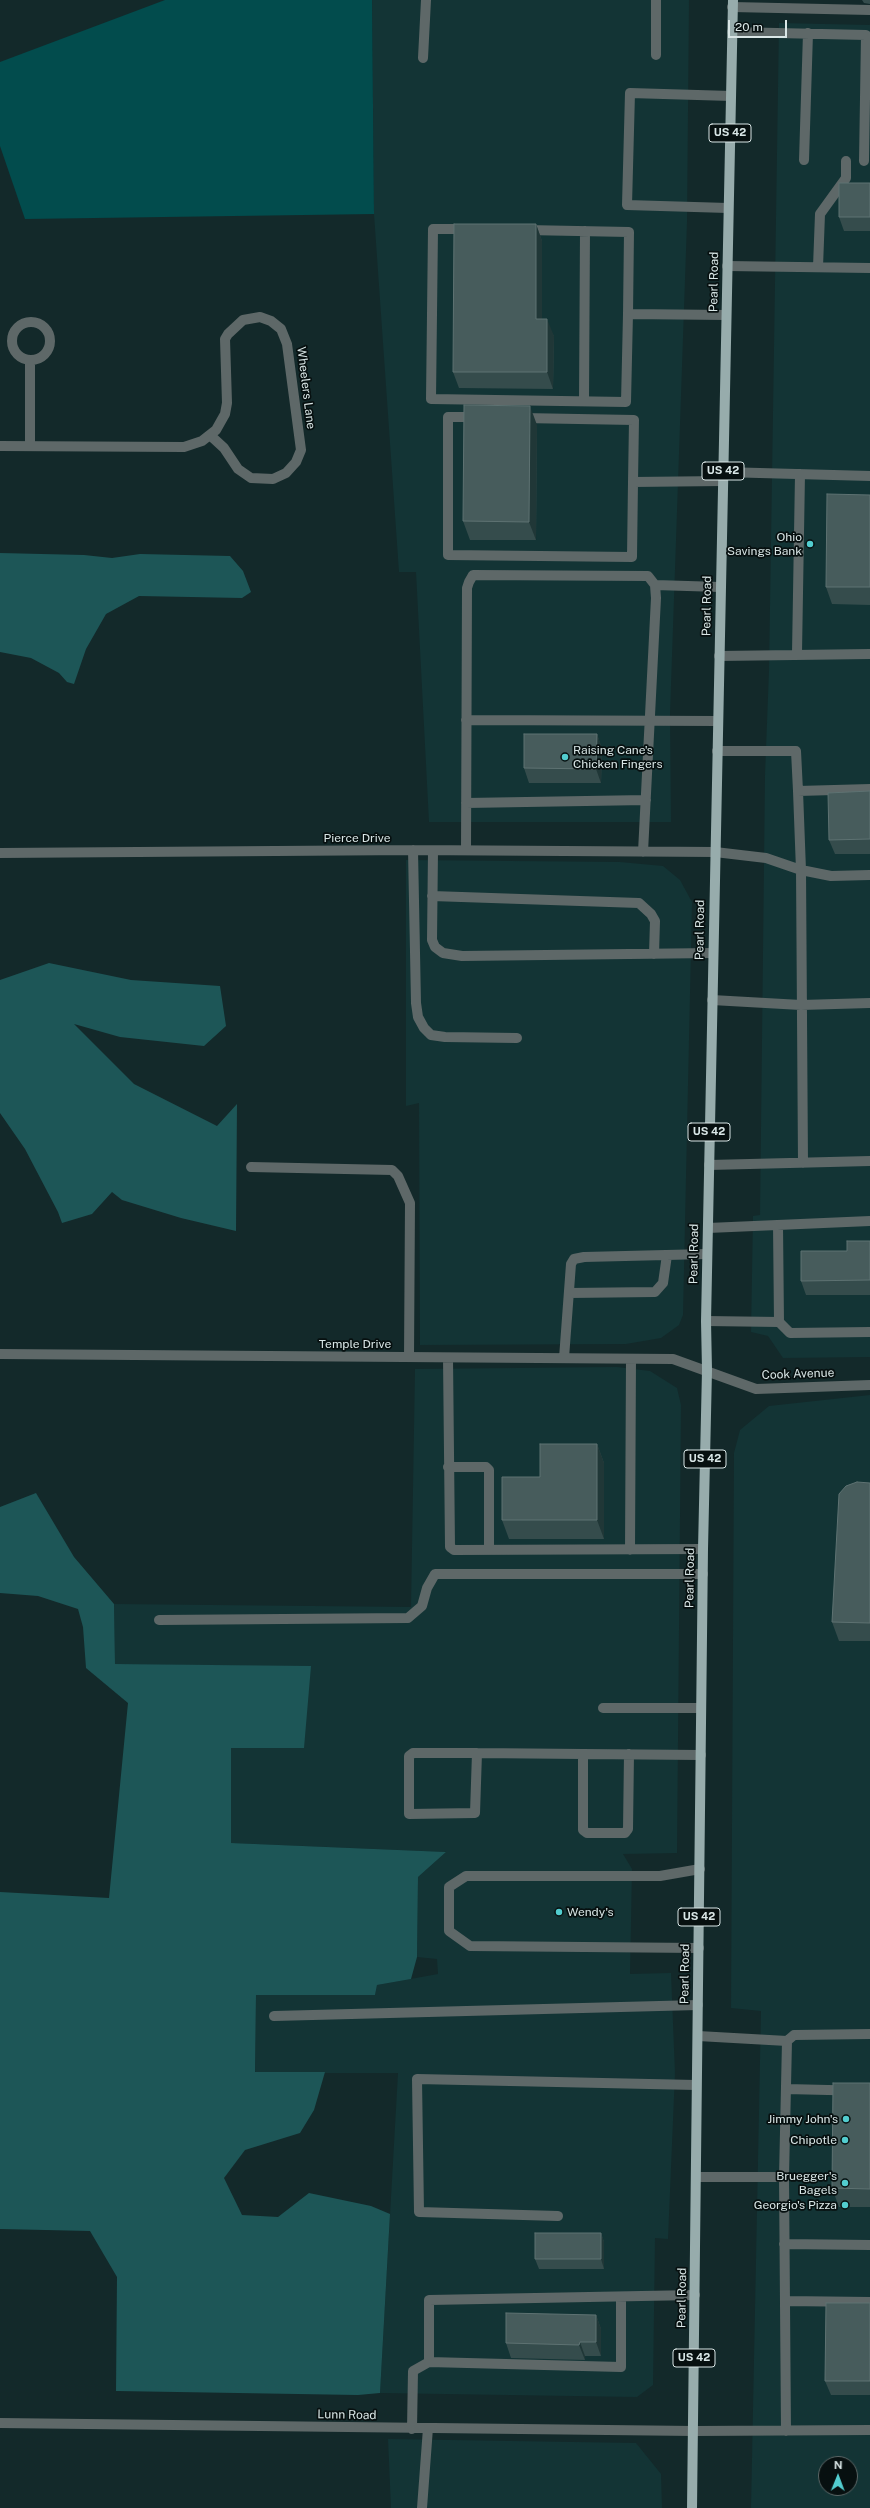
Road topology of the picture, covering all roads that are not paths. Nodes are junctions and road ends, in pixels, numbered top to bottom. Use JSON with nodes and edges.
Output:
{"nodes":[{"id":1,"x":426,"y":0,"type":"edge"},
{"id":2,"x":656,"y":0,"type":"edge"},
{"id":3,"x":732,"y":4,"type":"edge"},
{"id":4,"x":814,"y":4,"type":"edge"},
{"id":5,"x":870,"y":10,"type":"edge"},
{"id":6,"x":732,"y":32,"type":"junction"},
{"id":7,"x":808,"y":33,"type":"junction"},
{"id":8,"x":656,"y":55,"type":"dead end"},
{"id":9,"x":423,"y":58,"type":"dead end"},
{"id":10,"x":731,"y":96,"type":"junction"},
{"id":11,"x":804,"y":160,"type":"dead end"},
{"id":12,"x":846,"y":161,"type":"dead end"},
{"id":13,"x":864,"y":162,"type":"dead end"},
{"id":14,"x":728,"y":208,"type":"junction"},
{"id":15,"x":479,"y":230,"type":"edge"},
{"id":16,"x":517,"y":230,"type":"edge"},
{"id":17,"x":585,"y":231,"type":"junction"},
{"id":18,"x":727,"y":266,"type":"junction"},
{"id":19,"x":818,"y":267,"type":"junction"},
{"id":20,"x":870,"y":268,"type":"edge"},
{"id":21,"x":628,"y":314,"type":"junction"},
{"id":22,"x":726,"y":315,"type":"junction"},
{"id":23,"x":30,"y":360,"type":"dead end"},
{"id":24,"x":584,"y":401,"type":"junction"},
{"id":25,"x":486,"y":418,"type":"edge"},
{"id":26,"x":509,"y":418,"type":"edge"},
{"id":27,"x":211,"y":436,"type":"junction"},
{"id":28,"x":0,"y":446,"type":"edge"},
{"id":29,"x":30,"y":446,"type":"junction"},
{"id":30,"x":800,"y":474,"type":"junction"},
{"id":31,"x":723,"y":476,"type":"junction"},
{"id":32,"x":870,"y":476,"type":"edge"},
{"id":33,"x":633,"y":482,"type":"junction"},
{"id":34,"x":655,"y":585,"type":"junction"},
{"id":35,"x":720,"y":587,"type":"junction"},
{"id":36,"x":797,"y":653,"type":"junction"},
{"id":37,"x":870,"y":654,"type":"edge"},
{"id":38,"x":719,"y":656,"type":"junction"},
{"id":39,"x":466,"y":720,"type":"junction"},
{"id":40,"x":650,"y":720,"type":"junction"},
{"id":41,"x":718,"y":721,"type":"junction"},
{"id":42,"x":717,"y":751,"type":"junction"},
{"id":43,"x":870,"y":789,"type":"edge"},
{"id":44,"x":798,"y":791,"type":"junction"},
{"id":45,"x":646,"y":800,"type":"junction"},
{"id":46,"x":466,"y":803,"type":"junction"},
{"id":47,"x":414,"y":850,"type":"junction"},
{"id":48,"x":433,"y":850,"type":"junction"},
{"id":49,"x":466,"y":850,"type":"junction"},
{"id":50,"x":643,"y":852,"type":"junction"},
{"id":51,"x":715,"y":852,"type":"junction"},
{"id":52,"x":0,"y":853,"type":"edge"},
{"id":53,"x":801,"y":870,"type":"junction"},
{"id":54,"x":870,"y":875,"type":"edge"},
{"id":55,"x":432,"y":896,"type":"junction"},
{"id":56,"x":713,"y":953,"type":"junction"},
{"id":57,"x":654,"y":954,"type":"junction"},
{"id":58,"x":712,"y":1000,"type":"junction"},
{"id":59,"x":870,"y":1003,"type":"edge"},
{"id":60,"x":801,"y":1005,"type":"junction"},
{"id":61,"x":517,"y":1038,"type":"dead end"},
{"id":62,"x":870,"y":1161,"type":"edge"},
{"id":63,"x":803,"y":1163,"type":"junction"},
{"id":64,"x":709,"y":1165,"type":"junction"},
{"id":65,"x":250,"y":1167,"type":"dead end"},
{"id":66,"x":870,"y":1221,"type":"edge"},
{"id":67,"x":778,"y":1225,"type":"junction"},
{"id":68,"x":708,"y":1228,"type":"junction"},
{"id":69,"x":707,"y":1254,"type":"junction"},
{"id":70,"x":667,"y":1255,"type":"junction"},
{"id":71,"x":569,"y":1293,"type":"junction"},
{"id":72,"x":706,"y":1321,"type":"junction"},
{"id":73,"x":778,"y":1322,"type":"junction"},
{"id":74,"x":870,"y":1332,"type":"edge"},
{"id":75,"x":0,"y":1354,"type":"edge"},
{"id":76,"x":409,"y":1357,"type":"junction"},
{"id":77,"x":448,"y":1358,"type":"junction"},
{"id":78,"x":564,"y":1358,"type":"junction"},
{"id":79,"x":631,"y":1359,"type":"junction"},
{"id":80,"x":707,"y":1370,"type":"junction"},
{"id":81,"x":870,"y":1385,"type":"edge"},
{"id":82,"x":448,"y":1467,"type":"junction"},
{"id":83,"x":703,"y":1549,"type":"junction"},
{"id":84,"x":489,"y":1550,"type":"junction"},
{"id":85,"x":630,"y":1550,"type":"junction"},
{"id":86,"x":703,"y":1574,"type":"junction"},
{"id":87,"x":159,"y":1620,"type":"dead end"},
{"id":88,"x":604,"y":1708,"type":"dead end"},
{"id":89,"x":702,"y":1708,"type":"junction"},
{"id":90,"x":477,"y":1753,"type":"junction"},
{"id":91,"x":583,"y":1754,"type":"junction"},
{"id":92,"x":629,"y":1754,"type":"junction"},
{"id":93,"x":701,"y":1755,"type":"junction"},
{"id":94,"x":700,"y":1868,"type":"junction"},
{"id":95,"x":699,"y":1948,"type":"junction"},
{"id":96,"x":698,"y":2005,"type":"junction"},
{"id":97,"x":274,"y":2016,"type":"dead end"},
{"id":98,"x":870,"y":2034,"type":"edge"},
{"id":99,"x":698,"y":2036,"type":"junction"},
{"id":100,"x":787,"y":2041,"type":"junction"},
{"id":101,"x":696,"y":2086,"type":"junction"},
{"id":102,"x":786,"y":2089,"type":"junction"},
{"id":103,"x":870,"y":2091,"type":"edge"},
{"id":104,"x":696,"y":2177,"type":"junction"},
{"id":105,"x":784,"y":2177,"type":"junction"},
{"id":106,"x":558,"y":2216,"type":"dead end"},
{"id":107,"x":784,"y":2244,"type":"junction"},
{"id":108,"x":870,"y":2245,"type":"edge"},
{"id":109,"x":695,"y":2295,"type":"junction"},
{"id":110,"x":621,"y":2296,"type":"junction"},
{"id":111,"x":785,"y":2301,"type":"junction"},
{"id":112,"x":870,"y":2302,"type":"edge"},
{"id":113,"x":429,"y":2362,"type":"junction"},
{"id":114,"x":0,"y":2423,"type":"edge"},
{"id":115,"x":428,"y":2428,"type":"junction"},
{"id":116,"x":412,"y":2429,"type":"junction"},
{"id":117,"x":870,"y":2430,"type":"edge"},
{"id":118,"x":694,"y":2431,"type":"junction"},
{"id":119,"x":786,"y":2431,"type":"junction"},
{"id":120,"x":422,"y":2508,"type":"edge"},
{"id":121,"x":692,"y":2508,"type":"edge"}],
"edges":[{"from":1,"to":9,"type":"street"},
{"from":2,"to":8,"type":"street"},
{"from":3,"to":4,"type":"street"},
{"from":3,"to":6,"type":"main road","name":"Pearl Road","number":"US 42"},
{"from":4,"to":5,"type":"street"},
{"from":6,"to":7,"type":"street"},
{"from":6,"to":10,"type":"main road","name":"Pearl Road","number":"US 42"},
{"from":7,"to":11,"type":"street"},
{"from":7,"to":13,"type":"street"},
{"from":10,"to":14,"type":"main road","name":"Pearl Road","number":"US 42"},
{"from":10,"to":14,"type":"street"},
{"from":12,"to":19,"type":"street"},
{"from":14,"to":18,"type":"main road","name":"Pearl Road","number":"US 42"},
{"from":15,"to":24,"type":"street"},
{"from":16,"to":17,"type":"street"},
{"from":17,"to":21,"type":"street"},
{"from":17,"to":24,"type":"street"},
{"from":18,"to":19,"type":"street"},
{"from":18,"to":22,"type":"main road","name":"Pearl Road","number":"US 42"},
{"from":19,"to":20,"type":"street"},
{"from":21,"to":22,"type":"street"},
{"from":21,"to":24,"type":"street"},
{"from":22,"to":31,"type":"main road","name":"Pearl Road","number":"US 42"},
{"from":23,"to":29,"type":"street"},
{"from":25,"to":33,"type":"street"},
{"from":26,"to":33,"type":"street"},
{"from":27,"to":27,"type":"street","name":"Wheelers Lane"},
{"from":27,"to":29,"type":"street"},
{"from":28,"to":29,"type":"street"},
{"from":30,"to":31,"type":"street"},
{"from":30,"to":32,"type":"street"},
{"from":30,"to":36,"type":"street"},
{"from":31,"to":33,"type":"street"},
{"from":31,"to":35,"type":"main road","name":"Pearl Road","number":"US 42"},
{"from":34,"to":35,"type":"street"},
{"from":34,"to":39,"type":"street"},
{"from":34,"to":40,"type":"street"},
{"from":35,"to":38,"type":"main road","name":"Pearl Road","number":"US 42"},
{"from":36,"to":37,"type":"street"},
{"from":36,"to":38,"type":"street"},
{"from":38,"to":41,"type":"main road","name":"Pearl Road","number":"US 42"},
{"from":39,"to":40,"type":"street"},
{"from":39,"to":46,"type":"street"},
{"from":40,"to":41,"type":"street"},
{"from":40,"to":45,"type":"street"},
{"from":41,"to":42,"type":"main road","name":"Pearl Road","number":"US 42"},
{"from":42,"to":44,"type":"street"},
{"from":42,"to":51,"type":"main road","name":"Pearl Road","number":"US 42"},
{"from":43,"to":44,"type":"street"},
{"from":44,"to":53,"type":"street"},
{"from":45,"to":46,"type":"street"},
{"from":45,"to":50,"type":"street"},
{"from":46,"to":49,"type":"street"},
{"from":47,"to":48,"type":"street","name":"Pierce Drive"},
{"from":47,"to":52,"type":"street","name":"Pierce Drive"},
{"from":47,"to":61,"type":"street"},
{"from":48,"to":49,"type":"street","name":"Pierce Drive"},
{"from":48,"to":55,"type":"street"},
{"from":49,"to":50,"type":"street","name":"Pierce Drive"},
{"from":50,"to":51,"type":"street","name":"Pierce Drive"},
{"from":51,"to":53,"type":"street","name":"Pierce Drive"},
{"from":51,"to":56,"type":"main road","name":"Pearl Road","number":"US 42"},
{"from":53,"to":54,"type":"street","name":"Pierce Drive"},
{"from":53,"to":60,"type":"street"},
{"from":55,"to":57,"type":"street"},
{"from":55,"to":57,"type":"street"},
{"from":56,"to":57,"type":"street"},
{"from":56,"to":58,"type":"main road","name":"Pearl Road","number":"US 42"},
{"from":58,"to":60,"type":"street"},
{"from":58,"to":64,"type":"main road","name":"Pearl Road","number":"US 42"},
{"from":59,"to":60,"type":"street"},
{"from":60,"to":63,"type":"street"},
{"from":62,"to":63,"type":"street"},
{"from":63,"to":64,"type":"street"},
{"from":64,"to":68,"type":"main road","name":"Pearl Road","number":"US 42"},
{"from":65,"to":76,"type":"street"},
{"from":66,"to":67,"type":"street"},
{"from":67,"to":68,"type":"street"},
{"from":67,"to":73,"type":"street"},
{"from":68,"to":69,"type":"main road","name":"Pearl Road","number":"US 42"},
{"from":69,"to":70,"type":"street"},
{"from":69,"to":72,"type":"main road","name":"Pearl Road","number":"US 42"},
{"from":70,"to":71,"type":"street"},
{"from":70,"to":71,"type":"street"},
{"from":71,"to":78,"type":"street"},
{"from":72,"to":73,"type":"street"},
{"from":72,"to":80,"type":"main road","name":"Pearl Road","number":"US 42"},
{"from":73,"to":74,"type":"street"},
{"from":75,"to":76,"type":"street","name":"Temple Drive"},
{"from":76,"to":77,"type":"street","name":"Temple Drive"},
{"from":77,"to":78,"type":"street","name":"Temple Drive"},
{"from":77,"to":82,"type":"street"},
{"from":78,"to":79,"type":"street","name":"Temple Drive"},
{"from":79,"to":80,"type":"street","name":"Temple Drive"},
{"from":79,"to":85,"type":"street"},
{"from":80,"to":81,"type":"street","name":"Cook Avenue"},
{"from":80,"to":83,"type":"main road","name":"Pearl Road","number":"US 42"},
{"from":82,"to":84,"type":"street"},
{"from":82,"to":84,"type":"street"},
{"from":83,"to":85,"type":"street"},
{"from":83,"to":86,"type":"main road","name":"Pearl Road","number":"US 42"},
{"from":84,"to":85,"type":"street"},
{"from":86,"to":87,"type":"street"},
{"from":86,"to":89,"type":"main road","name":"Pearl Road","number":"US 42"},
{"from":88,"to":89,"type":"street"},
{"from":89,"to":93,"type":"main road","name":"Pearl Road","number":"US 42"},
{"from":90,"to":90,"type":"street"},
{"from":90,"to":91,"type":"street"},
{"from":91,"to":92,"type":"street"},
{"from":91,"to":92,"type":"street"},
{"from":92,"to":93,"type":"street"},
{"from":93,"to":94,"type":"main road","name":"Pearl Road","number":"US 42"},
{"from":94,"to":95,"type":"main road","name":"Pearl Road","number":"US 42"},
{"from":94,"to":95,"type":"street"},
{"from":95,"to":96,"type":"main road","name":"Pearl Road","number":"US 42"},
{"from":96,"to":97,"type":"street"},
{"from":96,"to":99,"type":"main road","name":"Pearl Road","number":"US 42"},
{"from":98,"to":100,"type":"street"},
{"from":99,"to":100,"type":"street"},
{"from":99,"to":101,"type":"main road","name":"Pearl Road","number":"US 42"},
{"from":100,"to":102,"type":"street"},
{"from":101,"to":104,"type":"main road","name":"Pearl Road","number":"US 42"},
{"from":101,"to":106,"type":"street"},
{"from":102,"to":103,"type":"street"},
{"from":102,"to":105,"type":"street"},
{"from":104,"to":105,"type":"street"},
{"from":104,"to":109,"type":"main road","name":"Pearl Road","number":"US 42"},
{"from":105,"to":107,"type":"street"},
{"from":107,"to":108,"type":"street"},
{"from":107,"to":111,"type":"street"},
{"from":109,"to":110,"type":"street"},
{"from":109,"to":118,"type":"main road","name":"Pearl Road","number":"US 42"},
{"from":110,"to":113,"type":"street"},
{"from":110,"to":113,"type":"street"},
{"from":111,"to":112,"type":"street"},
{"from":111,"to":119,"type":"street"},
{"from":113,"to":116,"type":"street"},
{"from":114,"to":116,"type":"street","name":"Lunn Road"},
{"from":115,"to":116,"type":"street","name":"Lunn Road"},
{"from":115,"to":118,"type":"street","name":"Lunn Road"},
{"from":115,"to":120,"type":"street"},
{"from":117,"to":119,"type":"street","name":"Lunn Road"},
{"from":118,"to":119,"type":"street","name":"Lunn Road"},
{"from":118,"to":121,"type":"main road","name":"Pearl Road","number":"US 42"}]}
